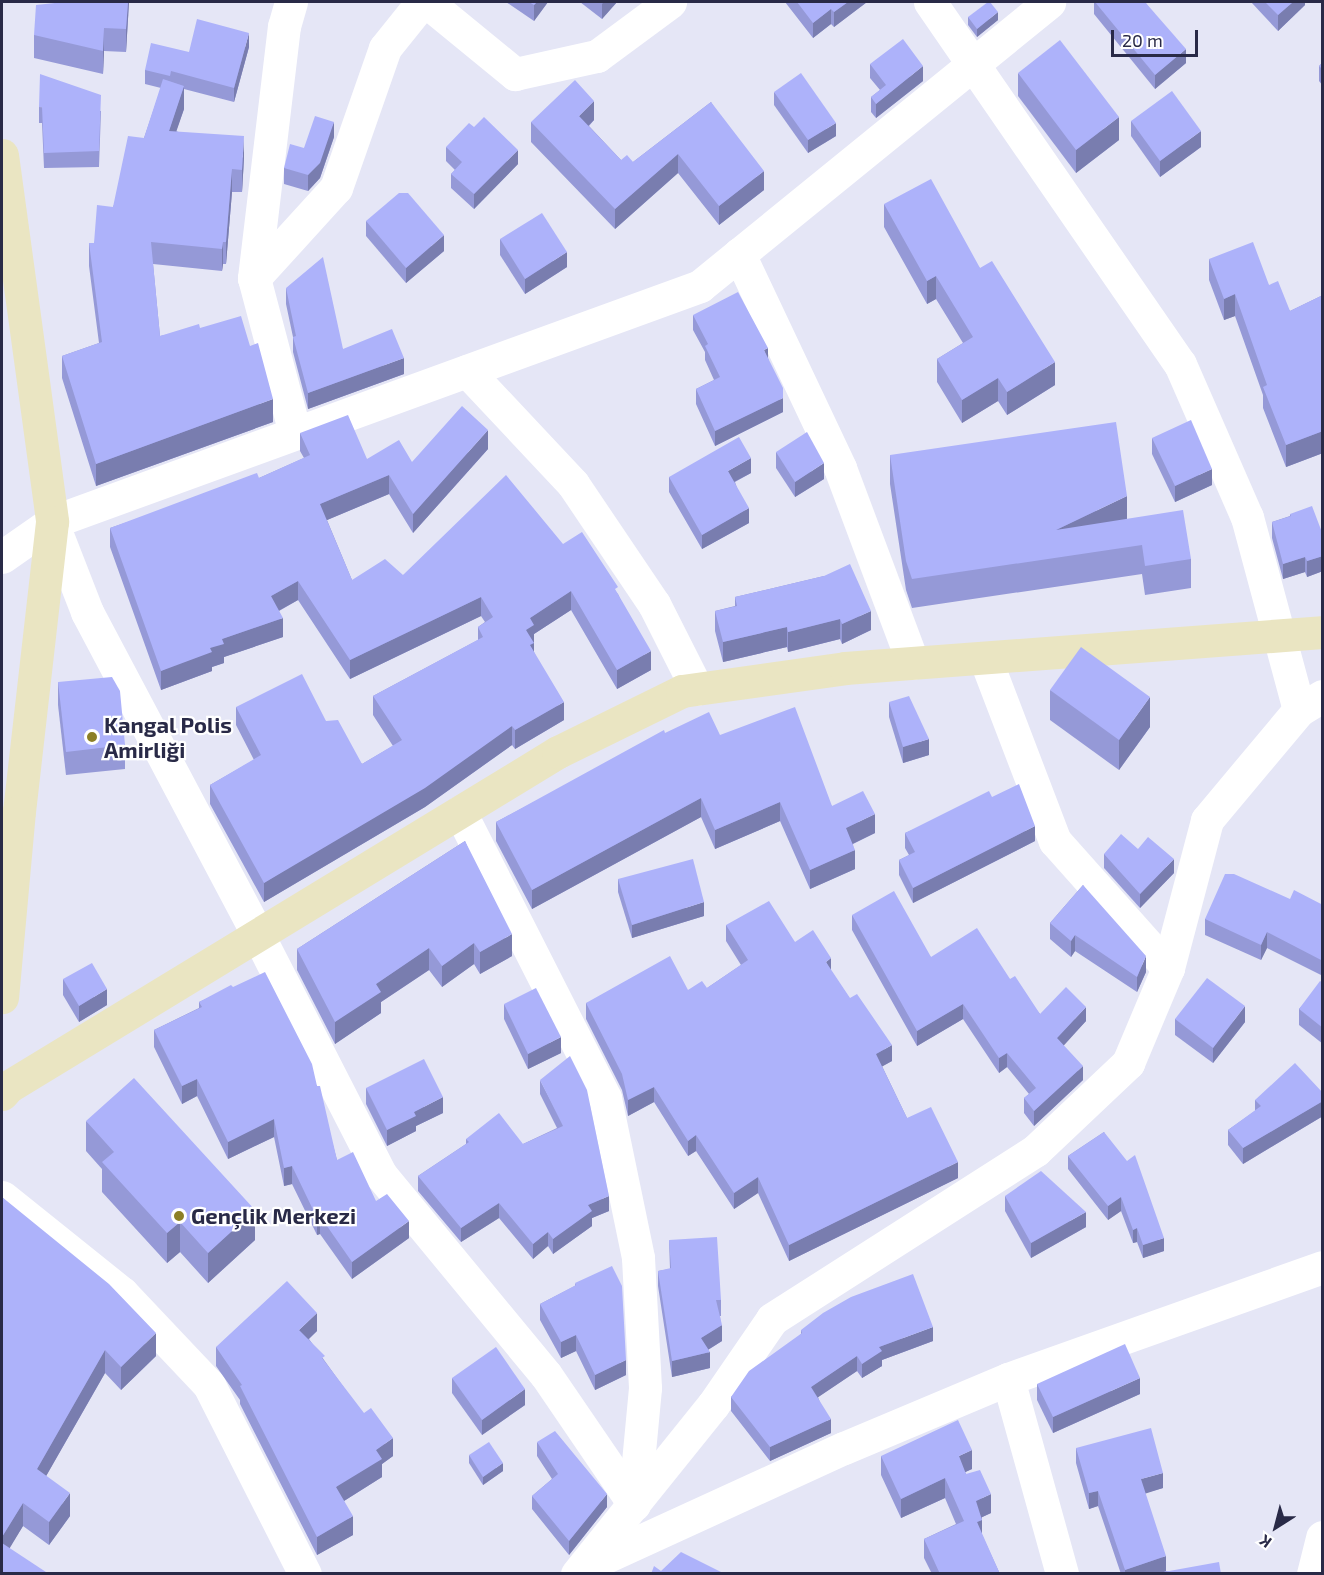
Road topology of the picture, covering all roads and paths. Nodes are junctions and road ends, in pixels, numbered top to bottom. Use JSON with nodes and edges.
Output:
{"nodes":[{"id":1,"x":291,"y":2,"type":"edge"},
{"id":2,"x":425,"y":2,"type":"edge"},
{"id":3,"x":670,"y":2,"type":"edge"},
{"id":4,"x":930,"y":2,"type":"edge"},
{"id":5,"x":1049,"y":2,"type":"edge"},
{"id":6,"x":973,"y":64,"type":"junction"},
{"id":7,"x":2,"y":155,"type":"edge"},
{"id":8,"x":739,"y":254,"type":"junction"},
{"id":9,"x":10,"y":275,"type":"edge"},
{"id":10,"x":254,"y":278,"type":"junction"},
{"id":11,"x":467,"y":371,"type":"junction"},
{"id":12,"x":296,"y":433,"type":"junction"},
{"id":13,"x":52,"y":522,"type":"junction"},
{"id":14,"x":2,"y":557,"type":"edge"},
{"id":15,"x":1323,"y":614,"type":"edge"},
{"id":16,"x":1323,"y":632,"type":"edge"},
{"id":17,"x":1279,"y":635,"type":"junction"},
{"id":18,"x":985,"y":658,"type":"junction"},
{"id":19,"x":913,"y":663,"type":"junction"},
{"id":20,"x":697,"y":689,"type":"junction"},
{"id":21,"x":1311,"y":703,"type":"edge"},
{"id":22,"x":460,"y":812,"type":"junction"},
{"id":23,"x":258,"y":935,"type":"junction"},
{"id":24,"x":4,"y":954,"type":"edge"},
{"id":25,"x":1168,"y":968,"type":"junction"},
{"id":26,"x":2,"y":997,"type":"edge"},
{"id":27,"x":2,"y":1094,"type":"edge"},
{"id":28,"x":2,"y":1197,"type":"edge"},
{"id":29,"x":1323,"y":1267,"type":"edge"},
{"id":30,"x":1008,"y":1379,"type":"junction"},
{"id":31,"x":634,"y":1504,"type":"junction"},
{"id":32,"x":1323,"y":1537,"type":"edge"},
{"id":33,"x":579,"y":1571,"type":"edge"},
{"id":34,"x":305,"y":1574,"type":"edge"},
{"id":35,"x":1062,"y":1574,"type":"edge"},
{"id":36,"x":1313,"y":1574,"type":"edge"}],
"edges":[{"from":1,"to":10,"type":"street"},
{"from":2,"to":3,"type":"street"},
{"from":2,"to":10,"type":"street"},
{"from":4,"to":6,"type":"street"},
{"from":5,"to":6,"type":"street"},
{"from":6,"to":8,"type":"street"},
{"from":6,"to":17,"type":"street"},
{"from":7,"to":9,"type":"street"},
{"from":8,"to":11,"type":"street"},
{"from":8,"to":19,"type":"street"},
{"from":9,"to":13,"type":"street"},
{"from":10,"to":12,"type":"street"},
{"from":11,"to":12,"type":"street"},
{"from":11,"to":20,"type":"street"},
{"from":12,"to":13,"type":"street"},
{"from":13,"to":14,"type":"street"},
{"from":13,"to":23,"type":"street"},
{"from":13,"to":24,"type":"street"},
{"from":15,"to":17,"type":"street"},
{"from":16,"to":17,"type":"street"},
{"from":17,"to":18,"type":"street"},
{"from":17,"to":21,"type":"street"},
{"from":18,"to":19,"type":"street"},
{"from":18,"to":25,"type":"street"},
{"from":19,"to":20,"type":"street"},
{"from":20,"to":22,"type":"street"},
{"from":21,"to":25,"type":"street"},
{"from":22,"to":23,"type":"street"},
{"from":22,"to":31,"type":"street"},
{"from":23,"to":27,"type":"street"},
{"from":23,"to":31,"type":"street"},
{"from":24,"to":26,"type":"street"},
{"from":25,"to":31,"type":"street"},
{"from":28,"to":34,"type":"street"},
{"from":29,"to":30,"type":"street"},
{"from":30,"to":33,"type":"street"},
{"from":30,"to":35,"type":"street"},
{"from":31,"to":33,"type":"street"},
{"from":32,"to":36,"type":"street"}]}
